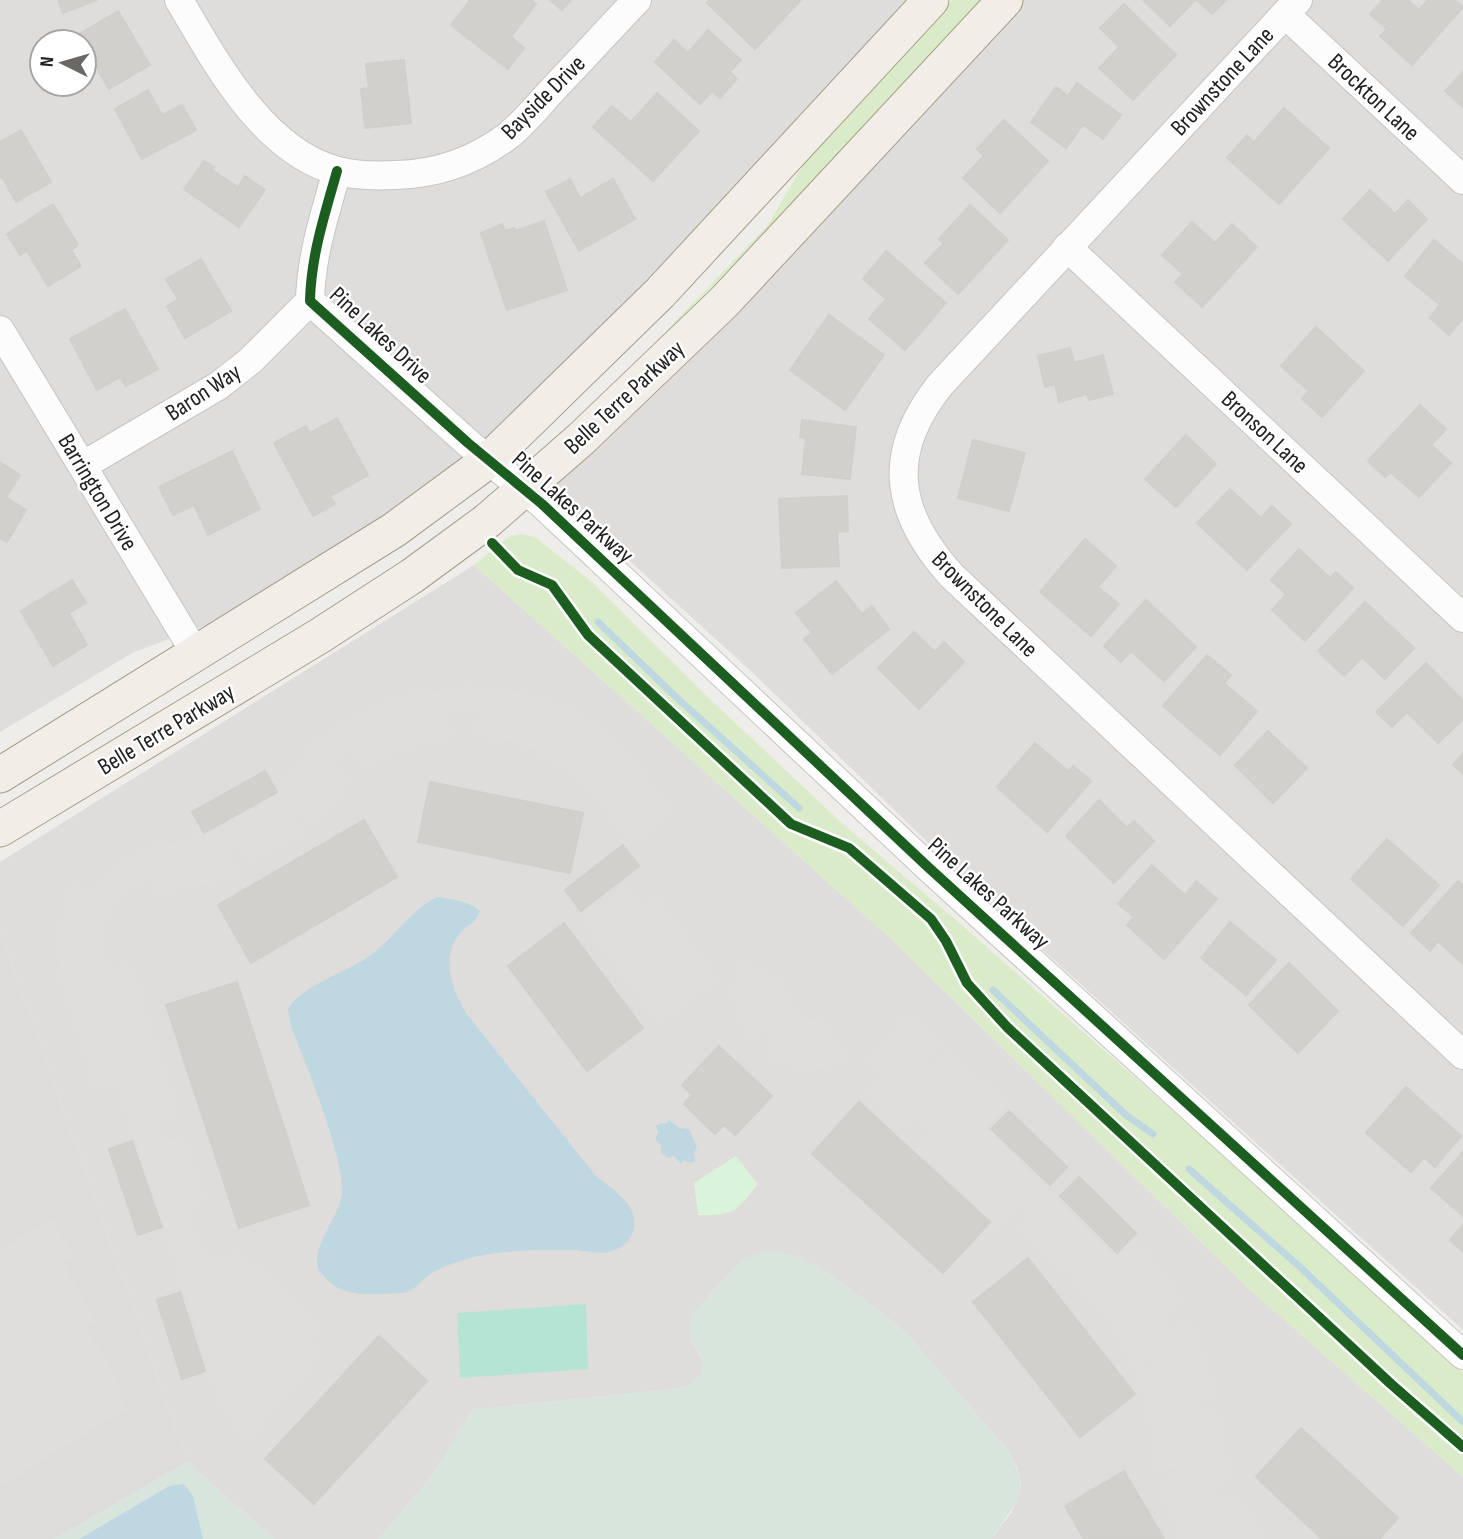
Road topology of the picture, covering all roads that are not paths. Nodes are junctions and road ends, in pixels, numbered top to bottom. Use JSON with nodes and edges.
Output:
{"nodes":[{"id":1,"x":637,"y":0,"type":"edge"},
{"id":2,"x":932,"y":0,"type":"edge"},
{"id":3,"x":1005,"y":0,"type":"edge"},
{"id":4,"x":188,"y":4,"type":"edge"},
{"id":5,"x":1291,"y":7,"type":"edge"},
{"id":6,"x":337,"y":171,"type":"junction"},
{"id":7,"x":1463,"y":180,"type":"edge"},
{"id":8,"x":1067,"y":247,"type":"junction"},
{"id":9,"x":310,"y":301,"type":"junction"},
{"id":10,"x":0,"y":330,"type":"edge"},
{"id":11,"x":489,"y":460,"type":"junction"},
{"id":12,"x":82,"y":466,"type":"junction"},
{"id":13,"x":524,"y":488,"type":"junction"},
{"id":14,"x":1463,"y":618,"type":"edge"},
{"id":15,"x":196,"y":654,"type":"junction"},
{"id":16,"x":0,"y":775,"type":"edge"},
{"id":17,"x":0,"y":829,"type":"edge"},
{"id":18,"x":1463,"y":1055,"type":"edge"},
{"id":19,"x":1463,"y":1355,"type":"edge"}],
"edges":[{"from":1,"to":6,"type":"street","name":"Bayside Drive"},
{"from":2,"to":11,"type":"main road","name":"Belle Terre Parkway"},
{"from":3,"to":13,"type":"main road","name":"Belle Terre Parkway"},
{"from":4,"to":6,"type":"street","name":"Bayside Drive"},
{"from":5,"to":7,"type":"street","name":"Brockton Lane"},
{"from":5,"to":8,"type":"street","name":"Brownstone Lane"},
{"from":6,"to":9,"type":"street","name":"Pine Lakes Drive"},
{"from":8,"to":14,"type":"street","name":"Bronson Lane"},
{"from":8,"to":18,"type":"street","name":"Brownstone Lane"},
{"from":9,"to":11,"type":"street","name":"Pine Lakes Drive"},
{"from":9,"to":12,"type":"street","name":"Baron Way"},
{"from":10,"to":12,"type":"street","name":"Barrington Drive"},
{"from":11,"to":13,"type":"street","name":"Pine Lakes Parkway"},
{"from":11,"to":15,"type":"main road","name":"Belle Terre Parkway"},
{"from":12,"to":15,"type":"street","name":"Barrington Drive"},
{"from":13,"to":17,"type":"main road","name":"Belle Terre Parkway"},
{"from":13,"to":19,"type":"street","name":"Pine Lakes Parkway"},
{"from":15,"to":16,"type":"main road","name":"Belle Terre Parkway"}]}
